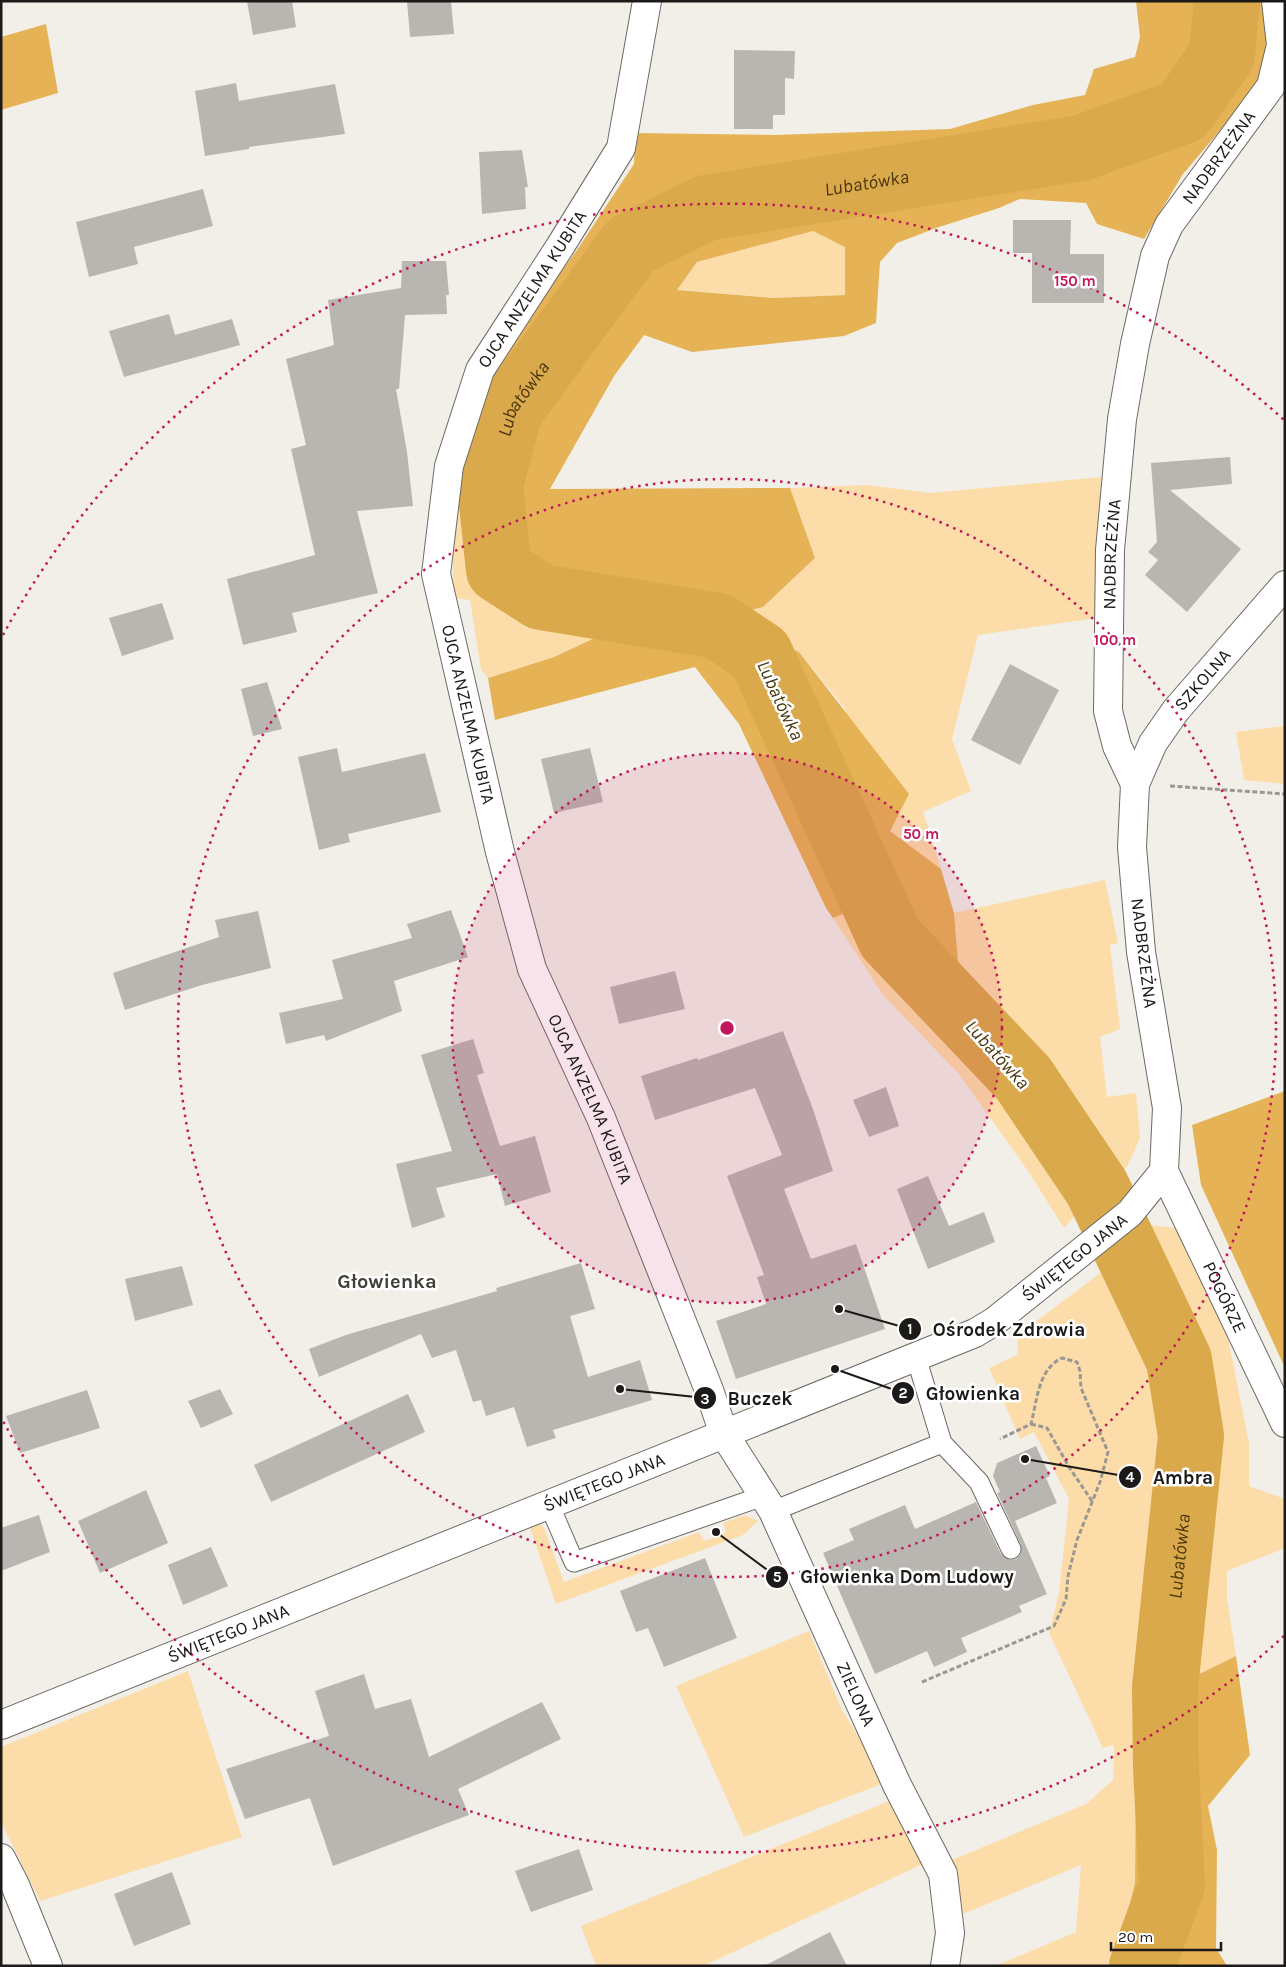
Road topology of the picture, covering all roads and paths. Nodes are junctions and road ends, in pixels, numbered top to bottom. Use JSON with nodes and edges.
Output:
{"nodes":[{"id":1,"x":647,"y":1,"type":"edge"},
{"id":2,"x":1276,"y":1,"type":"edge"},
{"id":3,"x":1282,"y":591,"type":"edge"},
{"id":4,"x":1135,"y":784,"type":"junction"},
{"id":5,"x":1166,"y":786,"type":"dead end"},
{"id":6,"x":1285,"y":794,"type":"edge"},
{"id":7,"x":1164,"y":1171,"type":"junction"},
{"id":8,"x":916,"y":1357,"type":"junction"},
{"id":9,"x":1285,"y":1423,"type":"edge"},
{"id":10,"x":1032,"y":1424,"type":"junction"},
{"id":11,"x":724,"y":1434,"type":"junction"},
{"id":12,"x":1000,"y":1439,"type":"dead end"},
{"id":13,"x":942,"y":1443,"type":"junction"},
{"id":14,"x":1092,"y":1502,"type":"junction"},
{"id":15,"x":768,"y":1503,"type":"junction"},
{"id":16,"x":549,"y":1504,"type":"junction"},
{"id":17,"x":1011,"y":1549,"type":"dead end"},
{"id":18,"x":922,"y":1682,"type":"dead end"},
{"id":19,"x":1,"y":1725,"type":"edge"},
{"id":20,"x":4,"y":1873,"type":"edge"},
{"id":21,"x":48,"y":1966,"type":"edge"},
{"id":22,"x":945,"y":1966,"type":"edge"}],
"edges":[{"from":1,"to":11,"type":"street","name":"OJCA ANZELMA KUBITA"},
{"from":2,"to":4,"type":"street","name":"NADBRZEŻNA"},
{"from":3,"to":4,"type":"street","name":"SZKOLNA"},
{"from":4,"to":7,"type":"street","name":"NADBRZEŻNA"},
{"from":5,"to":6,"type":"path"},
{"from":7,"to":8,"type":"street","name":"ŚWIĘTEGO JANA"},
{"from":7,"to":9,"type":"street","name":"POGÓRZE"},
{"from":8,"to":11,"type":"street","name":"ŚWIĘTEGO JANA"},
{"from":8,"to":13,"type":"lane"},
{"from":10,"to":12,"type":"path"},
{"from":10,"to":14,"type":"path"},
{"from":10,"to":14,"type":"path"},
{"from":11,"to":15,"type":"street","name":"ZIELONA"},
{"from":11,"to":16,"type":"street","name":"ŚWIĘTEGO JANA"},
{"from":13,"to":15,"type":"lane"},
{"from":13,"to":17,"type":"lane"},
{"from":14,"to":18,"type":"path"},
{"from":15,"to":16,"type":"lane"},
{"from":15,"to":22,"type":"street","name":"ZIELONA"},
{"from":16,"to":19,"type":"street","name":"ŚWIĘTEGO JANA"},
{"from":20,"to":21,"type":"street"}]}
